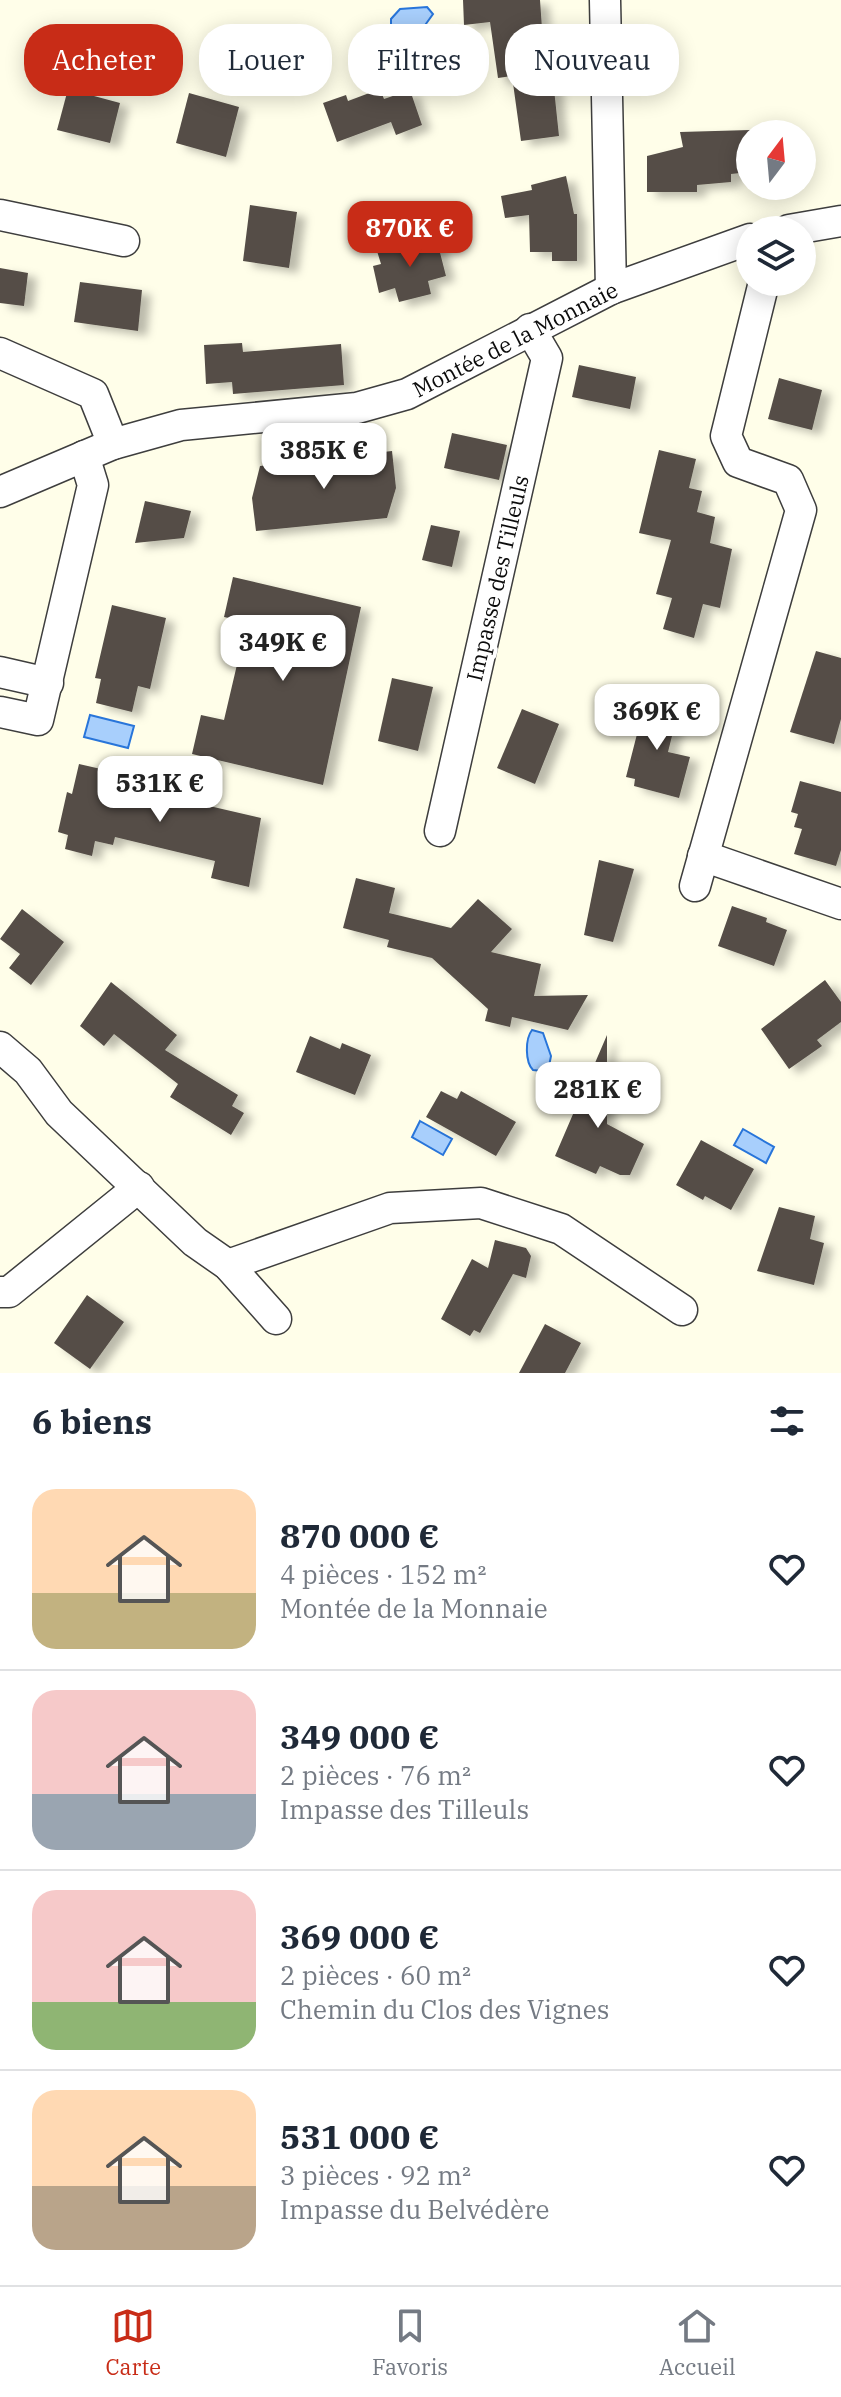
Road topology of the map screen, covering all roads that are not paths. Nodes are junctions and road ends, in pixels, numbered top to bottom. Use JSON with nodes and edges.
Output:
{"nodes":[{"id":1,"x":605,"y":0,"type":"edge"},
{"id":2,"x":0,"y":215,"type":"edge"},
{"id":3,"x":841,"y":221,"type":"edge"},
{"id":4,"x":816,"y":225,"type":"edge"},
{"id":5,"x":124,"y":241,"type":"dead end"},
{"id":6,"x":736,"y":244,"type":"edge"},
{"id":7,"x":611,"y":289,"type":"junction"},
{"id":8,"x":761,"y":296,"type":"edge"},
{"id":9,"x":530,"y":329,"type":"junction"},
{"id":10,"x":0,"y":353,"type":"edge"},
{"id":11,"x":113,"y":444,"type":"junction"},
{"id":12,"x":84,"y":456,"type":"junction"},
{"id":13,"x":0,"y":492,"type":"edge"},
{"id":14,"x":0,"y":672,"type":"edge"},
{"id":15,"x":48,"y":683,"type":"junction"},
{"id":16,"x":0,"y":712,"type":"edge"},
{"id":17,"x":440,"y":831,"type":"dead end"},
{"id":18,"x":703,"y":856,"type":"junction"},
{"id":19,"x":695,"y":886,"type":"dead end"},
{"id":20,"x":841,"y":904,"type":"edge"},
{"id":21,"x":0,"y":1047,"type":"edge"},
{"id":22,"x":139,"y":1187,"type":"junction"},
{"id":23,"x":228,"y":1265,"type":"junction"},
{"id":24,"x":0,"y":1292,"type":"edge"},
{"id":25,"x":682,"y":1310,"type":"dead end"},
{"id":26,"x":276,"y":1319,"type":"dead end"}],
"edges":[{"from":1,"to":7,"type":"street"},
{"from":2,"to":5,"type":"street"},
{"from":3,"to":4,"type":"street"},
{"from":6,"to":7,"type":"street","name":"Montée de la Monnaie"},
{"from":7,"to":9,"type":"street","name":"Montée de la Monnaie"},
{"from":8,"to":18,"type":"street"},
{"from":9,"to":11,"type":"street","name":"Montée de la Monnaie"},
{"from":9,"to":17,"type":"street","name":"Impasse des Tilleuls"},
{"from":10,"to":11,"type":"street"},
{"from":11,"to":12,"type":"street","name":"Montée de la Monnaie"},
{"from":12,"to":13,"type":"street","name":"Montée de la Monnaie"},
{"from":12,"to":15,"type":"street"},
{"from":14,"to":15,"type":"street"},
{"from":15,"to":16,"type":"street"},
{"from":18,"to":19,"type":"street"},
{"from":18,"to":20,"type":"street"},
{"from":21,"to":22,"type":"street"},
{"from":22,"to":23,"type":"street"},
{"from":22,"to":24,"type":"street"},
{"from":23,"to":25,"type":"street"},
{"from":23,"to":26,"type":"street"}]}
